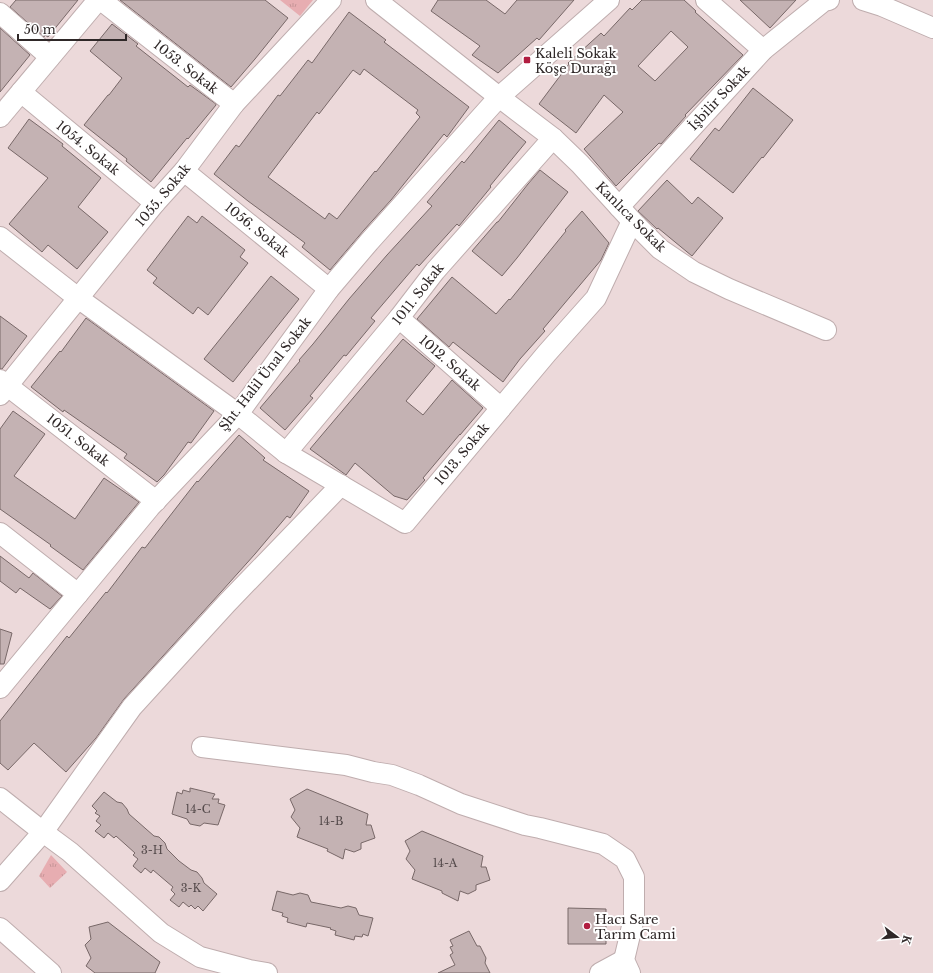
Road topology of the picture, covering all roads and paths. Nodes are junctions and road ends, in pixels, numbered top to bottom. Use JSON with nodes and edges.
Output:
{"nodes":[{"id":1,"x":98,"y":0,"type":"edge"},
{"id":2,"x":101,"y":0,"type":"edge"},
{"id":3,"x":331,"y":0,"type":"edge"},
{"id":4,"x":376,"y":0,"type":"edge"},
{"id":5,"x":609,"y":0,"type":"edge"},
{"id":6,"x":706,"y":0,"type":"edge"},
{"id":7,"x":829,"y":0,"type":"edge"},
{"id":8,"x":863,"y":0,"type":"edge"},
{"id":9,"x":0,"y":13,"type":"edge"},
{"id":10,"x":933,"y":28,"type":"edge"},
{"id":11,"x":764,"y":50,"type":"junction"},
{"id":12,"x":50,"y":57,"type":"junction"},
{"id":13,"x":21,"y":92,"type":"junction"},
{"id":14,"x":499,"y":97,"type":"junction"},
{"id":15,"x":234,"y":104,"type":"junction"},
{"id":16,"x":0,"y":117,"type":"edge"},
{"id":17,"x":553,"y":138,"type":"junction"},
{"id":18,"x":184,"y":171,"type":"junction"},
{"id":19,"x":155,"y":203,"type":"junction"},
{"id":20,"x":619,"y":207,"type":"junction"},
{"id":21,"x":632,"y":221,"type":"junction"},
{"id":22,"x":0,"y":237,"type":"edge"},
{"id":23,"x":329,"y":289,"type":"junction"},
{"id":24,"x":78,"y":298,"type":"junction"},
{"id":25,"x":399,"y":318,"type":"junction"},
{"id":26,"x":826,"y":330,"type":"dead end"},
{"id":27,"x":3,"y":387,"type":"edge"},
{"id":28,"x":501,"y":408,"type":"junction"},
{"id":29,"x":238,"y":414,"type":"junction"},
{"id":30,"x":286,"y":453,"type":"junction"},
{"id":31,"x":341,"y":485,"type":"junction"},
{"id":32,"x":156,"y":501,"type":"junction"},
{"id":33,"x":0,"y":533,"type":"edge"},
{"id":34,"x":78,"y":594,"type":"junction"},
{"id":35,"x":0,"y":688,"type":"edge"},
{"id":36,"x":202,"y":747,"type":"dead end"},
{"id":37,"x":0,"y":798,"type":"edge"},
{"id":38,"x":43,"y":832,"type":"junction"},
{"id":39,"x":0,"y":881,"type":"edge"},
{"id":40,"x":0,"y":928,"type":"edge"},
{"id":41,"x":627,"y":966,"type":"edge"},
{"id":42,"x":51,"y":973,"type":"edge"},
{"id":43,"x":266,"y":973,"type":"edge"},
{"id":44,"x":600,"y":973,"type":"edge"}],
"edges":[{"from":1,"to":12,"type":"street"},
{"from":2,"to":15,"type":"street","name":"1053. Sokak"},
{"from":3,"to":15,"type":"street","name":"1055. Sokak"},
{"from":4,"to":14,"type":"street","name":"Kanlıca Sokak"},
{"from":5,"to":14,"type":"street","name":"Şht. Halil Ünal Sokak"},
{"from":6,"to":11,"type":"street"},
{"from":7,"to":11,"type":"street","name":"İşbilir Sokak"},
{"from":8,"to":10,"type":"street"},
{"from":9,"to":12,"type":"street"},
{"from":11,"to":20,"type":"street","name":"İşbilir Sokak"},
{"from":12,"to":13,"type":"street"},
{"from":13,"to":16,"type":"street"},
{"from":13,"to":19,"type":"street","name":"1054. Sokak"},
{"from":14,"to":17,"type":"street","name":"Kanlıca Sokak"},
{"from":14,"to":23,"type":"street","name":"Şht. Halil Ünal Sokak"},
{"from":15,"to":18,"type":"street","name":"1055. Sokak"},
{"from":17,"to":20,"type":"street","name":"Kanlıca Sokak"},
{"from":17,"to":25,"type":"street","name":"1011. Sokak"},
{"from":18,"to":19,"type":"street","name":"1055. Sokak"},
{"from":18,"to":23,"type":"street","name":"1056. Sokak"},
{"from":19,"to":24,"type":"street","name":"1055. Sokak"},
{"from":20,"to":21,"type":"street","name":"Kanlıca Sokak"},
{"from":21,"to":26,"type":"street","name":"Kanlıca Sokak"},
{"from":21,"to":28,"type":"street","name":"1013. Sokak"},
{"from":22,"to":24,"type":"street","name":"1013. Sokak"},
{"from":23,"to":29,"type":"street","name":"Şht. Halil Ünal Sokak"},
{"from":24,"to":27,"type":"street","name":"1055. Sokak"},
{"from":24,"to":29,"type":"street","name":"1013. Sokak"},
{"from":25,"to":28,"type":"street","name":"1012. Sokak"},
{"from":25,"to":30,"type":"street","name":"1011. Sokak"},
{"from":27,"to":32,"type":"street","name":"1051. Sokak"},
{"from":28,"to":31,"type":"street","name":"1013. Sokak"},
{"from":29,"to":30,"type":"street","name":"1013. Sokak"},
{"from":29,"to":32,"type":"street","name":"Şht. Halil Ünal Sokak"},
{"from":30,"to":31,"type":"street","name":"1013. Sokak"},
{"from":31,"to":38,"type":"street"},
{"from":32,"to":34,"type":"street","name":"Şht. Halil Ünal Sokak"},
{"from":33,"to":34,"type":"street"},
{"from":34,"to":35,"type":"street","name":"Şht. Halil Ünal Sokak"},
{"from":36,"to":41,"type":"street"},
{"from":37,"to":38,"type":"street"},
{"from":38,"to":39,"type":"street"},
{"from":38,"to":43,"type":"street"},
{"from":40,"to":42,"type":"street"},
{"from":41,"to":44,"type":"street"}]}
